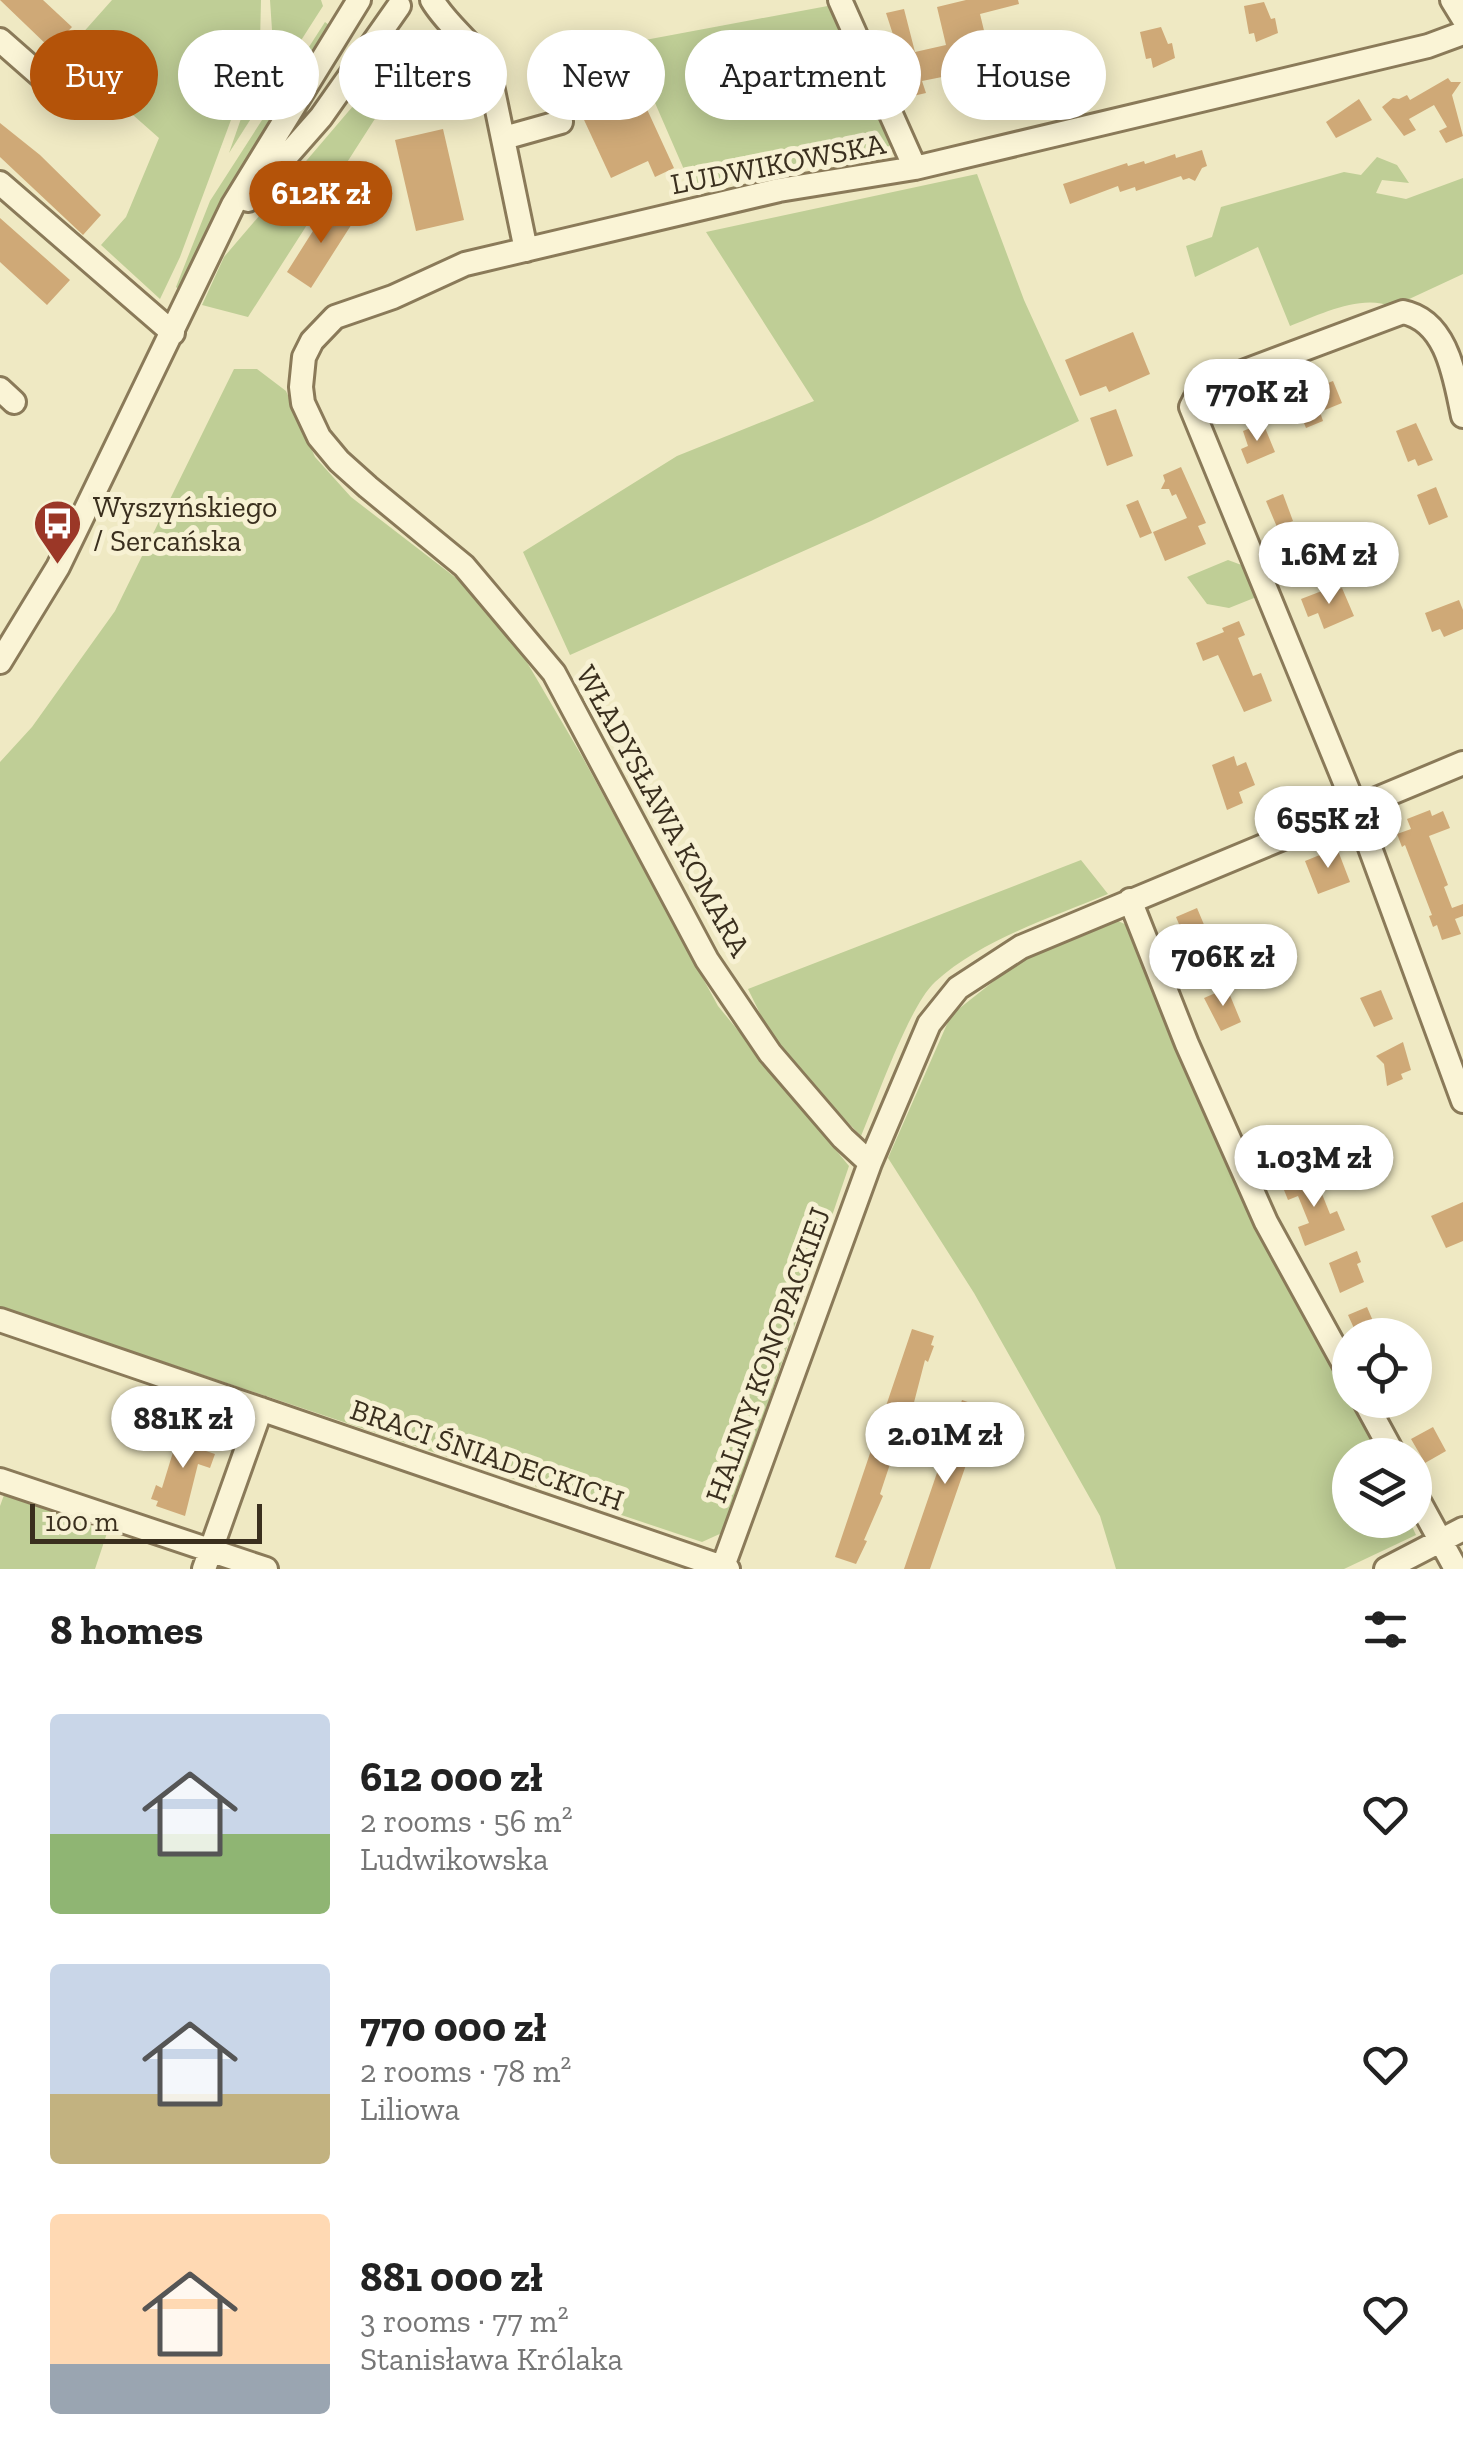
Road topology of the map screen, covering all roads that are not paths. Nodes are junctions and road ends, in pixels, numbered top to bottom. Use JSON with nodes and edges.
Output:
{"nodes":[{"id":1,"x":359,"y":0,"type":"edge"},
{"id":2,"x":432,"y":0,"type":"edge"},
{"id":3,"x":840,"y":0,"type":"edge"},
{"id":4,"x":1452,"y":0,"type":"edge"},
{"id":5,"x":397,"y":2,"type":"edge"},
{"id":6,"x":1463,"y":18,"type":"edge"},
{"id":7,"x":440,"y":30,"type":"edge"},
{"id":8,"x":459,"y":30,"type":"edge"},
{"id":9,"x":1463,"y":33,"type":"edge"},
{"id":10,"x":0,"y":40,"type":"edge"},
{"id":11,"x":30,"y":66,"type":"edge"},
{"id":12,"x":500,"y":120,"type":"edge"},
{"id":13,"x":561,"y":122,"type":"dead end"},
{"id":14,"x":504,"y":138,"type":"junction"},
{"id":15,"x":915,"y":168,"type":"junction"},
{"id":16,"x":0,"y":183,"type":"edge"},
{"id":17,"x":213,"y":247,"type":"junction"},
{"id":18,"x":526,"y":250,"type":"junction"},
{"id":19,"x":174,"y":333,"type":"junction"},
{"id":20,"x":304,"y":357,"type":"joint"},
{"id":21,"x":1463,"y":416,"type":"edge"},
{"id":22,"x":0,"y":662,"type":"edge"},
{"id":23,"x":1463,"y":763,"type":"edge"},
{"id":24,"x":1355,"y":807,"type":"junction"},
{"id":25,"x":1130,"y":900,"type":"junction"},
{"id":26,"x":1463,"y":1101,"type":"edge"},
{"id":27,"x":870,"y":1162,"type":"junction"},
{"id":28,"x":0,"y":1320,"type":"edge"},
{"id":29,"x":1332,"y":1342,"type":"edge"},
{"id":30,"x":261,"y":1409,"type":"junction"},
{"id":31,"x":0,"y":1480,"type":"edge"},
{"id":32,"x":1432,"y":1525,"type":"edge"},
{"id":33,"x":1463,"y":1529,"type":"edge"},
{"id":34,"x":1441,"y":1541,"type":"junction"},
{"id":35,"x":207,"y":1559,"type":"edge"},
{"id":36,"x":724,"y":1568,"type":"edge"},
{"id":37,"x":266,"y":1569,"type":"edge"},
{"id":38,"x":1386,"y":1569,"type":"edge"},
{"id":39,"x":1456,"y":1569,"type":"edge"}],
"edges":[{"from":1,"to":17,"type":"street"},
{"from":2,"to":8,"type":"street"},
{"from":3,"to":15,"type":"street"},
{"from":4,"to":6,"type":"street"},
{"from":5,"to":7,"type":"street"},
{"from":5,"to":17,"type":"street"},
{"from":9,"to":15,"type":"street","name":"LUDWIKOWSKA"},
{"from":10,"to":11,"type":"street"},
{"from":12,"to":14,"type":"street"},
{"from":13,"to":14,"type":"street"},
{"from":14,"to":18,"type":"street"},
{"from":15,"to":18,"type":"street","name":"LUDWIKOWSKA"},
{"from":16,"to":19,"type":"street"},
{"from":17,"to":19,"type":"street"},
{"from":18,"to":20,"type":"street","name":"LUDWIKOWSKA"},
{"from":19,"to":22,"type":"street"},
{"from":20,"to":27,"type":"street","name":"WŁADYSŁAWA KOMARA"},
{"from":21,"to":24,"type":"street"},
{"from":23,"to":24,"type":"street","name":"HALINY KONOPACKIEJ"},
{"from":24,"to":25,"type":"street","name":"HALINY KONOPACKIEJ"},
{"from":24,"to":26,"type":"street"},
{"from":25,"to":27,"type":"street","name":"HALINY KONOPACKIEJ"},
{"from":25,"to":29,"type":"street"},
{"from":27,"to":36,"type":"street","name":"HALINY KONOPACKIEJ"},
{"from":28,"to":30,"type":"street","name":"BRACI ŚNIADECKICH"},
{"from":30,"to":35,"type":"street"},
{"from":30,"to":36,"type":"street","name":"BRACI ŚNIADECKICH"},
{"from":31,"to":35,"type":"street"},
{"from":32,"to":34,"type":"street"},
{"from":33,"to":34,"type":"street"},
{"from":34,"to":38,"type":"street"},
{"from":34,"to":39,"type":"street"},
{"from":35,"to":37,"type":"street"}]}
